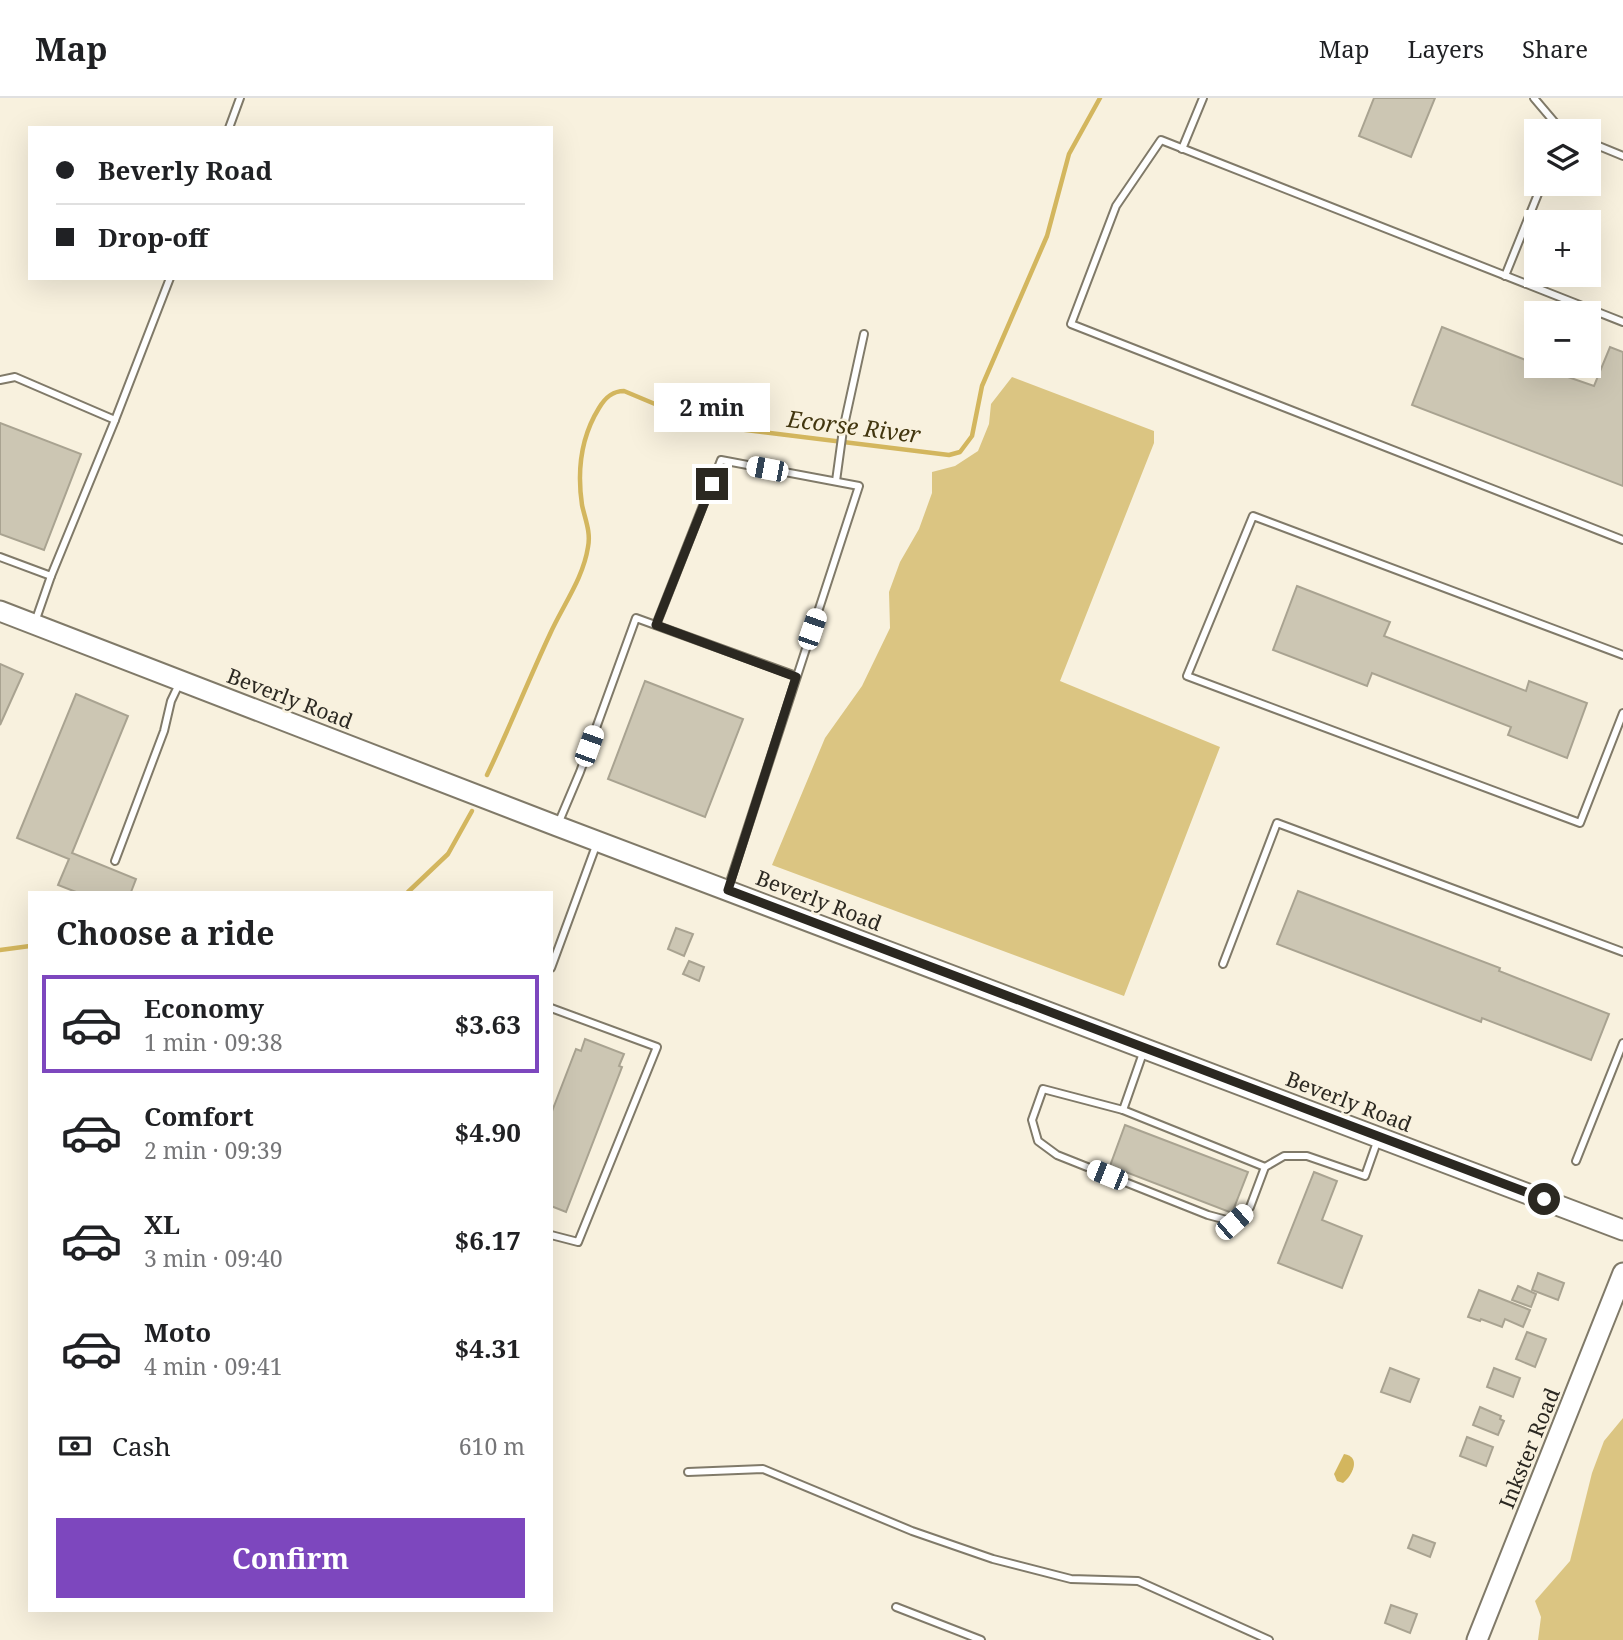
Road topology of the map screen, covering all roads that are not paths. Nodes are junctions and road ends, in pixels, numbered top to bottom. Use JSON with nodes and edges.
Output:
{"nodes":[{"id":1,"x":240,"y":98,"type":"edge"},
{"id":2,"x":1203,"y":98,"type":"edge"},
{"id":3,"x":1534,"y":98,"type":"edge"},
{"id":4,"x":1552,"y":119,"type":"edge"},
{"id":5,"x":230,"y":126,"type":"edge"},
{"id":6,"x":1601,"y":147,"type":"edge"},
{"id":7,"x":1182,"y":149,"type":"junction"},
{"id":8,"x":1623,"y":156,"type":"edge"},
{"id":9,"x":1537,"y":196,"type":"edge"},
{"id":10,"x":1505,"y":276,"type":"junction"},
{"id":11,"x":169,"y":280,"type":"edge"},
{"id":12,"x":1623,"y":322,"type":"edge"},
{"id":13,"x":864,"y":334,"type":"dead end"},
{"id":14,"x":0,"y":380,"type":"edge"},
{"id":15,"x":115,"y":420,"type":"junction"},
{"id":16,"x":836,"y":481,"type":"junction"},
{"id":17,"x":1623,"y":540,"type":"edge"},
{"id":18,"x":0,"y":557,"type":"edge"},
{"id":19,"x":51,"y":576,"type":"junction"},
{"id":20,"x":0,"y":611,"type":"edge"},
{"id":21,"x":35,"y":624,"type":"junction"},
{"id":22,"x":656,"y":625,"type":"junction"},
{"id":23,"x":1623,"y":655,"type":"edge"},
{"id":24,"x":796,"y":677,"type":"junction"},
{"id":25,"x":181,"y":680,"type":"junction"},
{"id":26,"x":1623,"y":713,"type":"edge"},
{"id":27,"x":557,"y":825,"type":"junction"},
{"id":28,"x":598,"y":841,"type":"junction"},
{"id":29,"x":115,"y":861,"type":"dead end"},
{"id":30,"x":728,"y":890,"type":"junction"},
{"id":31,"x":1623,"y":953,"type":"edge"},
{"id":32,"x":553,"y":963,"type":"edge"},
{"id":33,"x":1223,"y":964,"type":"dead end"},
{"id":34,"x":553,"y":1009,"type":"edge"},
{"id":35,"x":1623,"y":1043,"type":"edge"},
{"id":36,"x":1145,"y":1048,"type":"junction"},
{"id":37,"x":1124,"y":1110,"type":"junction"},
{"id":38,"x":1379,"y":1136,"type":"junction"},
{"id":39,"x":1576,"y":1161,"type":"dead end"},
{"id":40,"x":1265,"y":1167,"type":"junction"},
{"id":41,"x":1623,"y":1230,"type":"edge"},
{"id":42,"x":553,"y":1236,"type":"edge"},
{"id":43,"x":1623,"y":1273,"type":"edge"},
{"id":44,"x":688,"y":1472,"type":"dead end"},
{"id":45,"x":896,"y":1607,"type":"dead end"},
{"id":46,"x":1259,"y":1638,"type":"edge"},
{"id":47,"x":981,"y":1640,"type":"edge"},
{"id":48,"x":1269,"y":1640,"type":"edge"},
{"id":49,"x":1477,"y":1640,"type":"edge"}],
"edges":[{"from":1,"to":5,"type":"lane"},
{"from":2,"to":7,"type":"lane"},
{"from":3,"to":4,"type":"lane"},
{"from":6,"to":8,"type":"lane"},
{"from":7,"to":10,"type":"lane"},
{"from":7,"to":17,"type":"lane"},
{"from":9,"to":10,"type":"lane"},
{"from":10,"to":12,"type":"lane"},
{"from":11,"to":15,"type":"lane"},
{"from":13,"to":16,"type":"lane"},
{"from":14,"to":15,"type":"lane"},
{"from":15,"to":19,"type":"lane"},
{"from":16,"to":22,"type":"lane"},
{"from":16,"to":24,"type":"lane"},
{"from":18,"to":19,"type":"lane"},
{"from":19,"to":21,"type":"lane"},
{"from":20,"to":21,"type":"street","name":"Beverly Road"},
{"from":21,"to":25,"type":"street","name":"Beverly Road"},
{"from":22,"to":24,"type":"lane"},
{"from":22,"to":27,"type":"lane"},
{"from":23,"to":26,"type":"lane"},
{"from":24,"to":30,"type":"lane"},
{"from":25,"to":27,"type":"street","name":"Beverly Road"},
{"from":25,"to":29,"type":"lane"},
{"from":27,"to":28,"type":"street","name":"Beverly Road"},
{"from":28,"to":30,"type":"street","name":"Beverly Road"},
{"from":28,"to":32,"type":"lane"},
{"from":30,"to":36,"type":"street","name":"Beverly Road"},
{"from":31,"to":33,"type":"lane"},
{"from":34,"to":42,"type":"lane"},
{"from":35,"to":39,"type":"lane"},
{"from":36,"to":37,"type":"lane"},
{"from":36,"to":38,"type":"street","name":"Beverly Road"},
{"from":37,"to":40,"type":"lane"},
{"from":37,"to":40,"type":"lane"},
{"from":38,"to":40,"type":"lane"},
{"from":38,"to":41,"type":"street","name":"Beverly Road"},
{"from":43,"to":49,"type":"street","name":"Inkster Road"},
{"from":44,"to":46,"type":"lane"},
{"from":45,"to":47,"type":"lane"},
{"from":46,"to":48,"type":"lane"}]}
